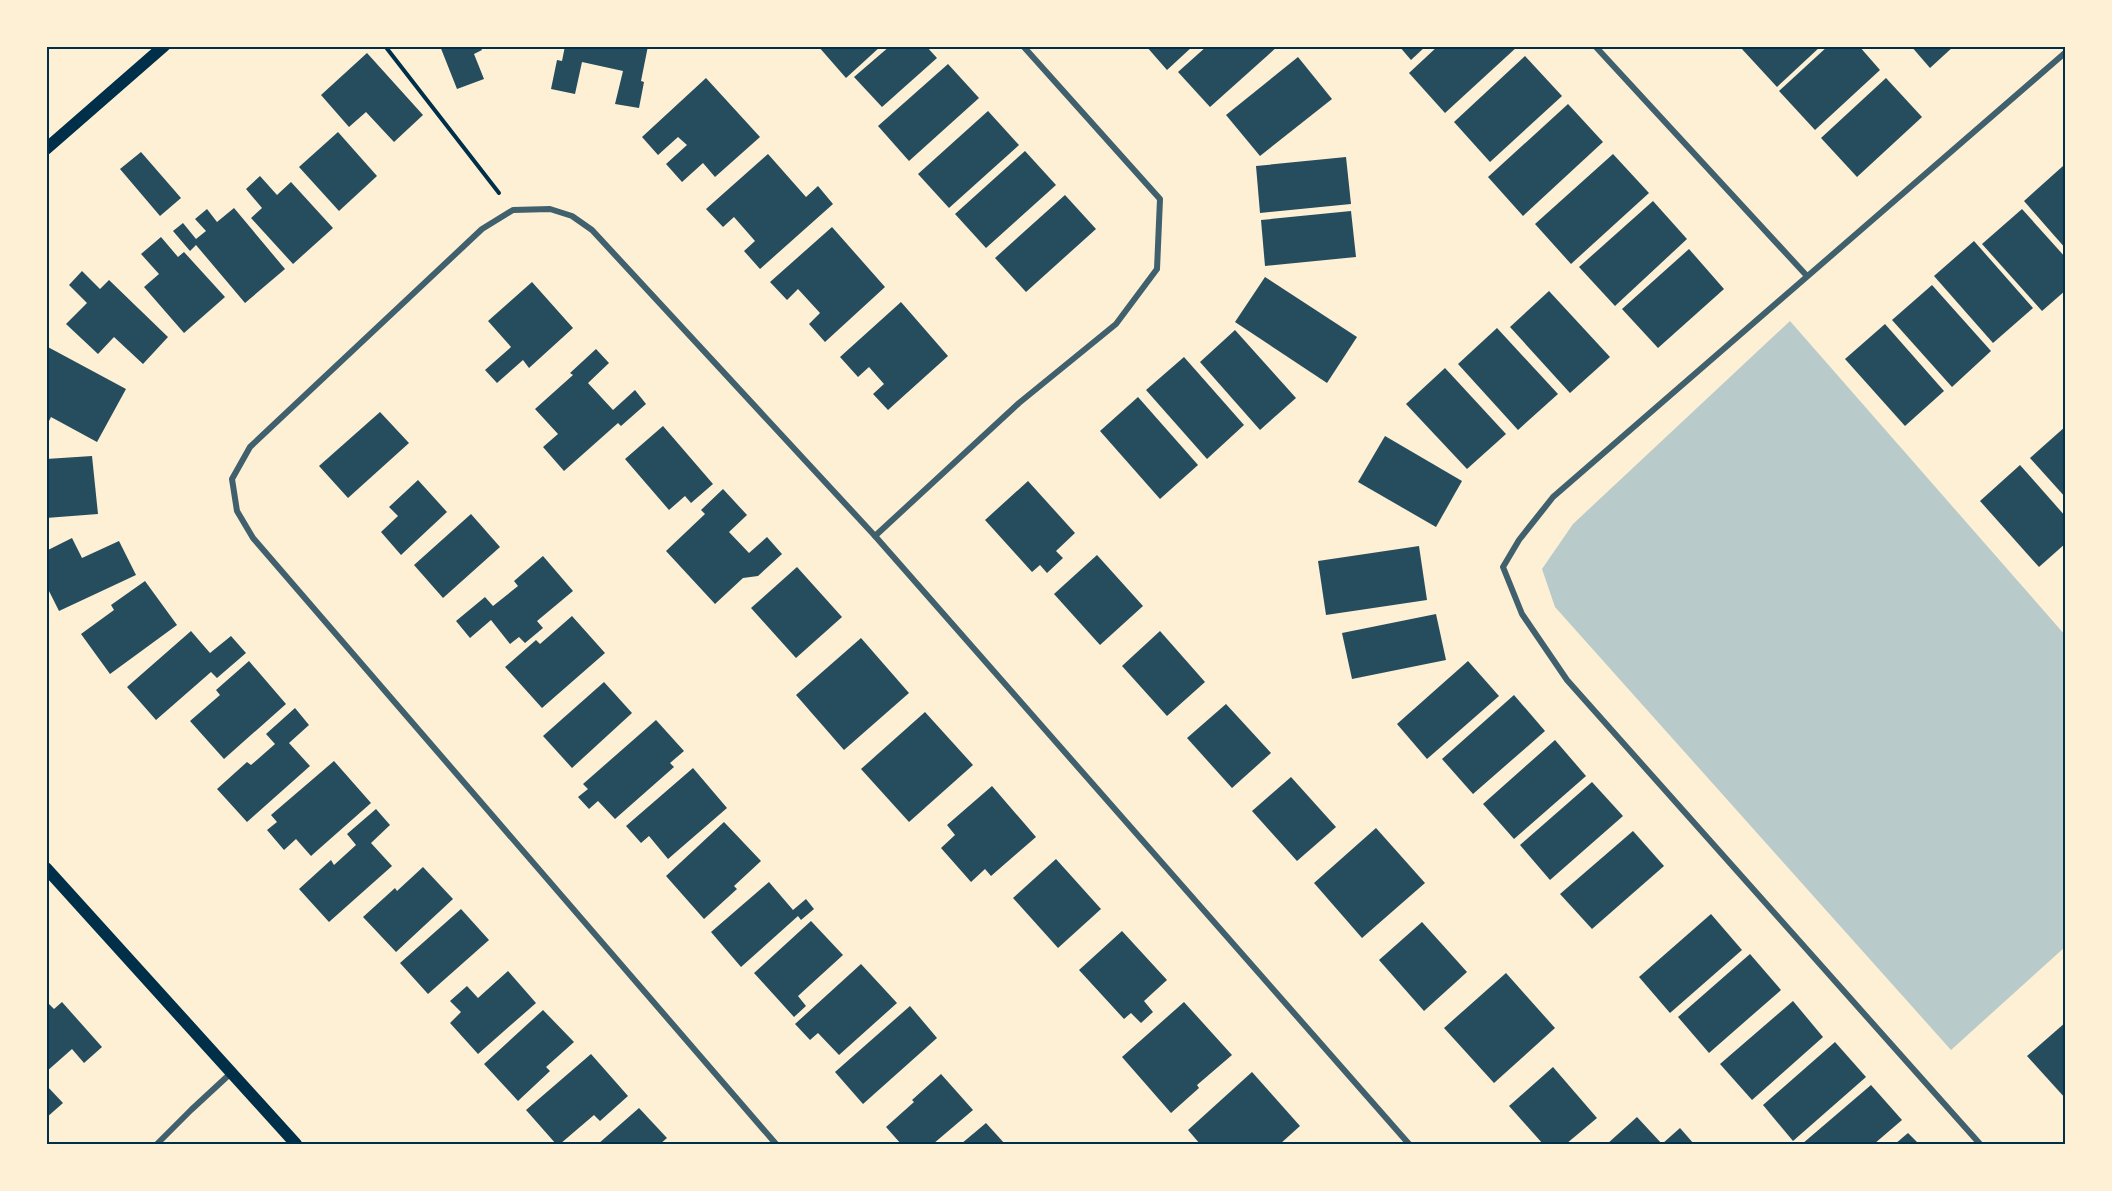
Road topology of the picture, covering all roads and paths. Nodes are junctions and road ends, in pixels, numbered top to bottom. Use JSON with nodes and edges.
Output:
{"nodes":[{"id":1,"x":164,"y":46,"type":"edge"},
{"id":2,"x":386,"y":46,"type":"edge"},
{"id":3,"x":1023,"y":46,"type":"edge"},
{"id":4,"x":1595,"y":46,"type":"edge"},
{"id":5,"x":2066,"y":52,"type":"edge"},
{"id":6,"x":46,"y":149,"type":"edge"},
{"id":7,"x":513,"y":210,"type":"junction"},
{"id":8,"x":1807,"y":276,"type":"junction"},
{"id":9,"x":874,"y":536,"type":"junction"},
{"id":10,"x":46,"y":868,"type":"edge"},
{"id":11,"x":231,"y":1073,"type":"junction"},
{"id":12,"x":157,"y":1144,"type":"edge"},
{"id":13,"x":296,"y":1144,"type":"edge"},
{"id":14,"x":776,"y":1144,"type":"edge"},
{"id":15,"x":1409,"y":1144,"type":"edge"},
{"id":16,"x":1980,"y":1144,"type":"edge"}],
"edges":[{"from":1,"to":6,"type":"main road"},
{"from":2,"to":7,"type":"path"},
{"from":3,"to":9,"type":"street"},
{"from":4,"to":8,"type":"street"},
{"from":5,"to":8,"type":"street"},
{"from":7,"to":9,"type":"street"},
{"from":7,"to":14,"type":"street"},
{"from":8,"to":16,"type":"street"},
{"from":9,"to":15,"type":"street"},
{"from":10,"to":11,"type":"main road"},
{"from":11,"to":12,"type":"street"},
{"from":11,"to":13,"type":"main road"}]}
